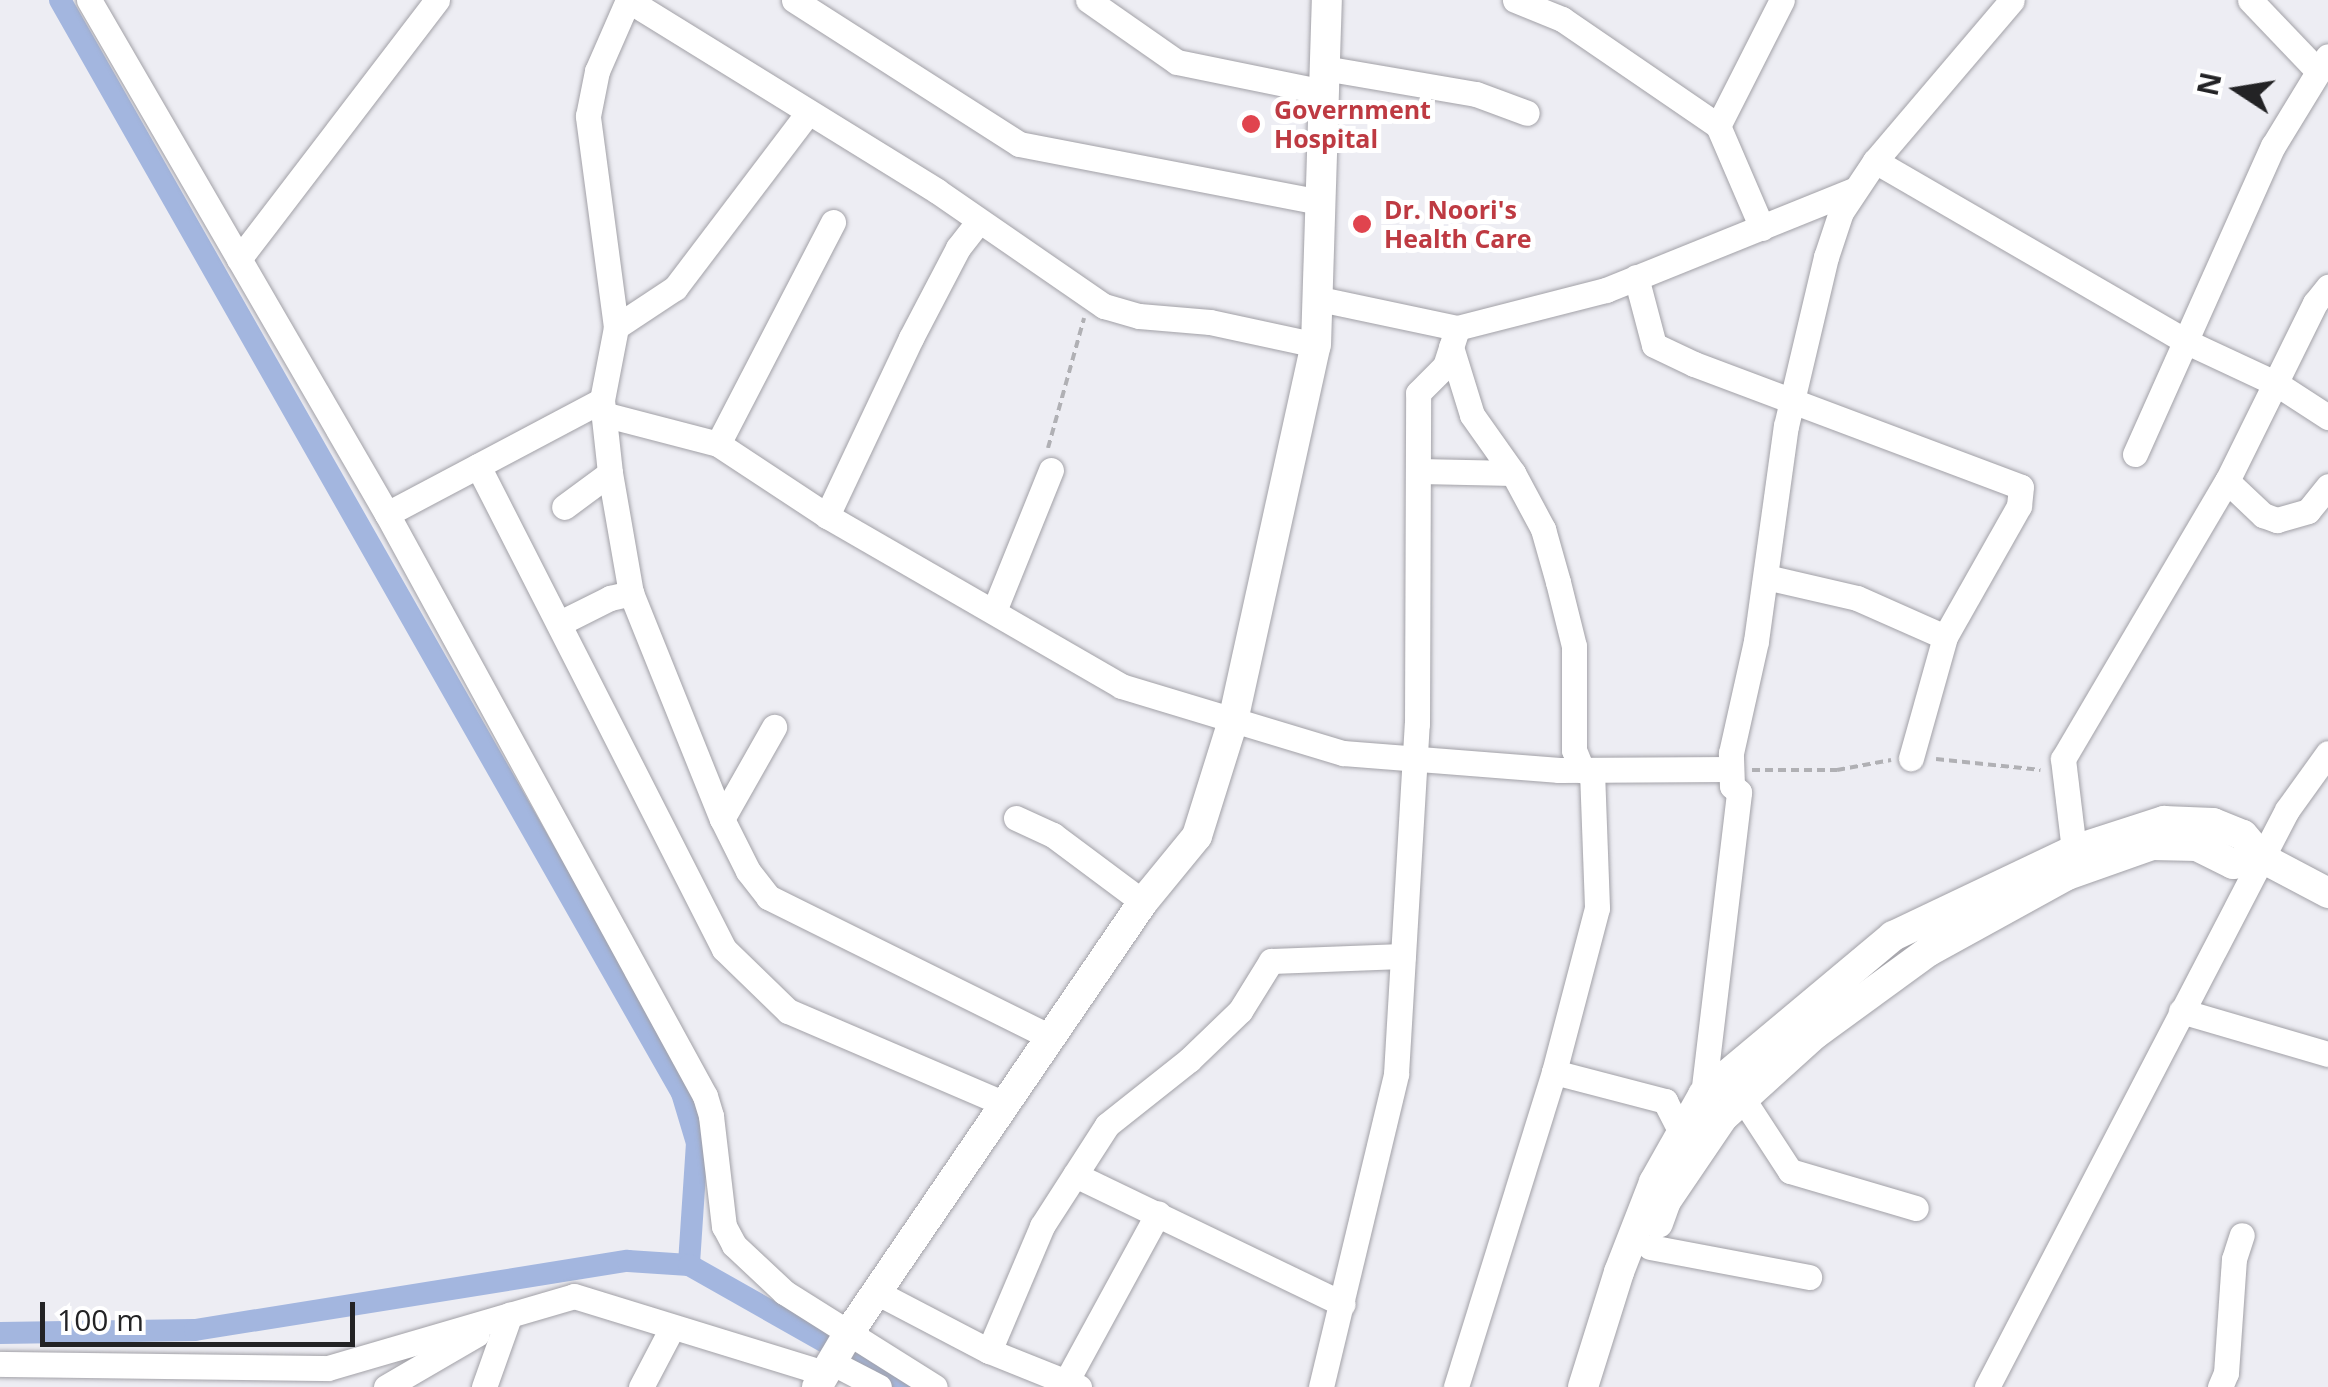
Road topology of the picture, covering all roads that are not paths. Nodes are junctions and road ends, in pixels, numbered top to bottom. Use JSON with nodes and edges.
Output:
{"nodes":[{"id":1,"x":89,"y":0,"type":"edge"},
{"id":2,"x":437,"y":0,"type":"edge"},
{"id":3,"x":628,"y":0,"type":"edge"},
{"id":4,"x":794,"y":0,"type":"edge"},
{"id":5,"x":1327,"y":0,"type":"edge"},
{"id":6,"x":1515,"y":0,"type":"edge"},
{"id":7,"x":1782,"y":0,"type":"edge"},
{"id":8,"x":2012,"y":0,"type":"edge"},
{"id":9,"x":2250,"y":0,"type":"edge"},
{"id":10,"x":1101,"y":3,"type":"edge"},
{"id":11,"x":2323,"y":63,"type":"edge"},
{"id":12,"x":1324,"y":80,"type":"junction"},
{"id":13,"x":1527,"y":113,"type":"dead end"},
{"id":14,"x":808,"y":114,"type":"junction"},
{"id":15,"x":1718,"y":126,"type":"junction"},
{"id":16,"x":1875,"y":161,"type":"junction"},
{"id":17,"x":1854,"y":190,"type":"junction"},
{"id":18,"x":1319,"y":202,"type":"junction"},
{"id":19,"x":979,"y":221,"type":"junction"},
{"id":20,"x":833,"y":222,"type":"dead end"},
{"id":21,"x":1762,"y":228,"type":"junction"},
{"id":22,"x":239,"y":259,"type":"junction"},
{"id":23,"x":1636,"y":277,"type":"junction"},
{"id":24,"x":2328,"y":287,"type":"edge"},
{"id":25,"x":1315,"y":298,"type":"junction"},
{"id":26,"x":616,"y":327,"type":"junction"},
{"id":27,"x":1454,"y":337,"type":"junction"},
{"id":28,"x":2187,"y":342,"type":"junction"},
{"id":29,"x":1316,"y":345,"type":"junction"},
{"id":30,"x":2276,"y":384,"type":"junction"},
{"id":31,"x":1794,"y":398,"type":"junction"},
{"id":32,"x":602,"y":407,"type":"junction"},
{"id":33,"x":2328,"y":417,"type":"edge"},
{"id":34,"x":718,"y":444,"type":"junction"},
{"id":35,"x":2136,"y":454,"type":"dead end"},
{"id":36,"x":1050,"y":459,"type":"road end"},
{"id":37,"x":478,"y":466,"type":"junction"},
{"id":38,"x":1418,"y":471,"type":"junction"},
{"id":39,"x":610,"y":473,"type":"junction"},
{"id":40,"x":1512,"y":473,"type":"junction"},
{"id":41,"x":2227,"y":482,"type":"junction"},
{"id":42,"x":2328,"y":486,"type":"edge"},
{"id":43,"x":564,"y":506,"type":"dead end"},
{"id":44,"x":387,"y":514,"type":"junction"},
{"id":45,"x":827,"y":516,"type":"junction"},
{"id":46,"x":1766,"y":577,"type":"junction"},
{"id":47,"x":631,"y":593,"type":"junction"},
{"id":48,"x":994,"y":610,"type":"junction"},
{"id":49,"x":562,"y":622,"type":"junction"},
{"id":50,"x":1945,"y":637,"type":"junction"},
{"id":51,"x":1233,"y":721,"type":"junction"},
{"id":52,"x":774,"y":727,"type":"dead end"},
{"id":53,"x":2328,"y":753,"type":"edge"},
{"id":54,"x":1911,"y":758,"type":"dead end"},
{"id":55,"x":1415,"y":760,"type":"junction"},
{"id":56,"x":1731,"y":768,"type":"junction"},
{"id":57,"x":1582,"y":770,"type":"junction"},
{"id":58,"x":722,"y":818,"type":"junction"},
{"id":59,"x":1016,"y":818,"type":"dead end"},
{"id":60,"x":2074,"y":850,"type":"junction"},
{"id":61,"x":2262,"y":858,"type":"junction"},
{"id":62,"x":2328,"y":893,"type":"edge"},
{"id":63,"x":1143,"y":902,"type":"junction"},
{"id":64,"x":1403,"y":956,"type":"junction"},
{"id":65,"x":2181,"y":1012,"type":"junction"},
{"id":66,"x":1050,"y":1037,"type":"junction"},
{"id":67,"x":2328,"y":1054,"type":"edge"},
{"id":68,"x":1554,"y":1072,"type":"junction"},
{"id":69,"x":1703,"y":1096,"type":"junction"},
{"id":70,"x":1743,"y":1099,"type":"junction"},
{"id":71,"x":1005,"y":1104,"type":"junction"},
{"id":72,"x":1680,"y":1130,"type":"junction"},
{"id":73,"x":1075,"y":1175,"type":"junction"},
{"id":74,"x":1916,"y":1208,"type":"dead end"},
{"id":75,"x":1158,"y":1213,"type":"junction"},
{"id":76,"x":2242,"y":1235,"type":"dead end"},
{"id":77,"x":1650,"y":1246,"type":"junction"},
{"id":78,"x":1809,"y":1277,"type":"dead end"},
{"id":79,"x":876,"y":1292,"type":"junction"},
{"id":80,"x":1343,"y":1304,"type":"junction"},
{"id":81,"x":510,"y":1314,"type":"junction"},
{"id":82,"x":672,"y":1328,"type":"junction"},
{"id":83,"x":989,"y":1351,"type":"junction"},
{"id":84,"x":833,"y":1359,"type":"edge"},
{"id":85,"x":0,"y":1364,"type":"edge"},
{"id":86,"x":160,"y":1376,"type":"edge"},
{"id":87,"x":1332,"y":1383,"type":"edge"},
{"id":88,"x":1073,"y":1384,"type":"edge"},
{"id":89,"x":386,"y":1387,"type":"edge"},
{"id":90,"x":484,"y":1387,"type":"edge"},
{"id":91,"x":640,"y":1387,"type":"edge"},
{"id":92,"x":879,"y":1387,"type":"edge"},
{"id":93,"x":935,"y":1387,"type":"edge"},
{"id":94,"x":1456,"y":1387,"type":"edge"},
{"id":95,"x":1584,"y":1387,"type":"edge"},
{"id":96,"x":1603,"y":1387,"type":"edge"},
{"id":97,"x":1987,"y":1387,"type":"edge"},
{"id":98,"x":2220,"y":1387,"type":"edge"}],
"edges":[{"from":1,"to":22,"type":"street"},
{"from":2,"to":22,"type":"street"},
{"from":3,"to":14,"type":"street"},
{"from":3,"to":26,"type":"street"},
{"from":4,"to":18,"type":"street"},
{"from":5,"to":12,"type":"main road"},
{"from":6,"to":15,"type":"street"},
{"from":7,"to":15,"type":"street"},
{"from":8,"to":16,"type":"street"},
{"from":9,"to":11,"type":"street"},
{"from":10,"to":12,"type":"street"},
{"from":11,"to":28,"type":"street"},
{"from":12,"to":13,"type":"street"},
{"from":12,"to":18,"type":"main road"},
{"from":14,"to":19,"type":"street"},
{"from":14,"to":26,"type":"street"},
{"from":15,"to":21,"type":"street"},
{"from":16,"to":17,"type":"street"},
{"from":16,"to":28,"type":"street"},
{"from":17,"to":21,"type":"street"},
{"from":17,"to":31,"type":"street"},
{"from":18,"to":25,"type":"main road"},
{"from":19,"to":29,"type":"street"},
{"from":19,"to":45,"type":"street"},
{"from":20,"to":34,"type":"street"},
{"from":21,"to":23,"type":"street"},
{"from":22,"to":44,"type":"street"},
{"from":23,"to":27,"type":"street"},
{"from":23,"to":31,"type":"street"},
{"from":24,"to":30,"type":"street"},
{"from":25,"to":27,"type":"street"},
{"from":25,"to":29,"type":"main road"},
{"from":26,"to":32,"type":"street"},
{"from":27,"to":38,"type":"street"},
{"from":27,"to":40,"type":"street"},
{"from":28,"to":30,"type":"street"},
{"from":28,"to":35,"type":"street"},
{"from":29,"to":51,"type":"main road"},
{"from":30,"to":33,"type":"street"},
{"from":30,"to":41,"type":"street"},
{"from":31,"to":46,"type":"street"},
{"from":31,"to":50,"type":"street"},
{"from":32,"to":34,"type":"street"},
{"from":32,"to":37,"type":"street"},
{"from":32,"to":39,"type":"street"},
{"from":34,"to":45,"type":"street"},
{"from":36,"to":48,"type":"street"},
{"from":37,"to":44,"type":"street"},
{"from":37,"to":49,"type":"street"},
{"from":38,"to":40,"type":"street"},
{"from":38,"to":55,"type":"street"},
{"from":39,"to":43,"type":"street"},
{"from":39,"to":47,"type":"street"},
{"from":40,"to":57,"type":"street"},
{"from":41,"to":42,"type":"street"},
{"from":41,"to":60,"type":"street"},
{"from":44,"to":84,"type":"street"},
{"from":45,"to":48,"type":"street"},
{"from":46,"to":50,"type":"street"},
{"from":46,"to":56,"type":"street"},
{"from":47,"to":49,"type":"street"},
{"from":47,"to":58,"type":"street"},
{"from":48,"to":51,"type":"street"},
{"from":49,"to":71,"type":"street"},
{"from":50,"to":54,"type":"street"},
{"from":51,"to":55,"type":"street"},
{"from":51,"to":63,"type":"main road"},
{"from":52,"to":58,"type":"street"},
{"from":53,"to":61,"type":"street"},
{"from":55,"to":57,"type":"street"},
{"from":55,"to":64,"type":"street"},
{"from":56,"to":57,"type":"street"},
{"from":56,"to":69,"type":"street"},
{"from":57,"to":68,"type":"street"},
{"from":58,"to":66,"type":"street"},
{"from":59,"to":63,"type":"street"},
{"from":60,"to":61,"type":"main road"},
{"from":60,"to":69,"type":"main road"},
{"from":61,"to":62,"type":"main road"},
{"from":61,"to":65,"type":"street"},
{"from":61,"to":70,"type":"main road"},
{"from":63,"to":66,"type":"main road"},
{"from":64,"to":73,"type":"street"},
{"from":64,"to":80,"type":"street"},
{"from":65,"to":67,"type":"street"},
{"from":65,"to":97,"type":"street"},
{"from":66,"to":71,"type":"main road"},
{"from":68,"to":72,"type":"street"},
{"from":68,"to":94,"type":"street"},
{"from":69,"to":72,"type":"main road"},
{"from":70,"to":74,"type":"street"},
{"from":70,"to":77,"type":"main road"},
{"from":71,"to":79,"type":"main road"},
{"from":72,"to":95,"type":"main road"},
{"from":73,"to":75,"type":"street"},
{"from":73,"to":83,"type":"street"},
{"from":75,"to":80,"type":"street"},
{"from":75,"to":88,"type":"street"},
{"from":76,"to":98,"type":"street"},
{"from":77,"to":78,"type":"street"},
{"from":77,"to":96,"type":"main road"},
{"from":79,"to":83,"type":"street"},
{"from":79,"to":84,"type":"main road"},
{"from":80,"to":87,"type":"street"},
{"from":81,"to":82,"type":"street"},
{"from":81,"to":86,"type":"street"},
{"from":81,"to":89,"type":"street"},
{"from":81,"to":90,"type":"street"},
{"from":82,"to":84,"type":"street"},
{"from":82,"to":91,"type":"street"},
{"from":83,"to":88,"type":"street"},
{"from":84,"to":92,"type":"street"},
{"from":84,"to":93,"type":"street"},
{"from":85,"to":86,"type":"street"}]}
